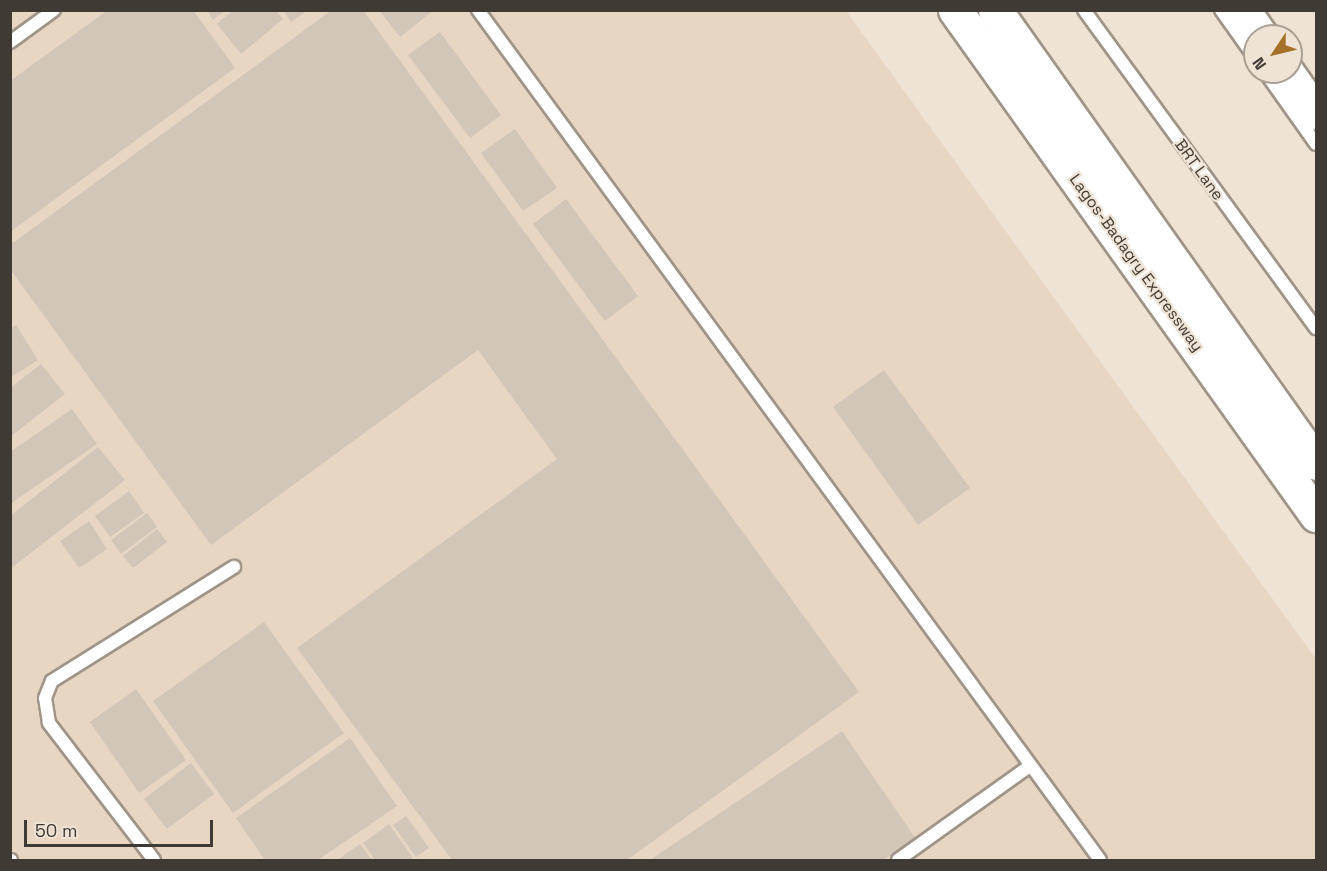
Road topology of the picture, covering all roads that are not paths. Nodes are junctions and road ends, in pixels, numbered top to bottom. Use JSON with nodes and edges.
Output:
{"nodes":[{"id":1,"x":54,"y":10,"type":"edge"},
{"id":2,"x":478,"y":10,"type":"edge"},
{"id":3,"x":955,"y":10,"type":"edge"},
{"id":4,"x":995,"y":10,"type":"edge"},
{"id":5,"x":1084,"y":10,"type":"edge"},
{"id":6,"x":1221,"y":10,"type":"edge"},
{"id":7,"x":1243,"y":10,"type":"edge"},
{"id":8,"x":1253,"y":24,"type":"edge"},
{"id":9,"x":1243,"y":41,"type":"edge"},
{"id":10,"x":10,"y":42,"type":"edge"},
{"id":11,"x":1274,"y":84,"type":"edge"},
{"id":12,"x":1296,"y":84,"type":"edge"},
{"id":13,"x":1317,"y":114,"type":"edge"},
{"id":14,"x":1317,"y":144,"type":"edge"},
{"id":15,"x":1317,"y":328,"type":"edge"},
{"id":16,"x":1317,"y":463,"type":"edge"},
{"id":17,"x":1317,"y":515,"type":"edge"},
{"id":18,"x":234,"y":567,"type":"dead end"},
{"id":19,"x":1030,"y":766,"type":"junction"},
{"id":20,"x":154,"y":861,"type":"edge"},
{"id":21,"x":898,"y":861,"type":"edge"},
{"id":22,"x":1100,"y":861,"type":"edge"}],
"edges":[{"from":1,"to":10,"type":"lane"},
{"from":2,"to":19,"type":"lane"},
{"from":3,"to":17,"type":"main road","name":"Lagos-Badagry Expressway"},
{"from":4,"to":16,"type":"main road","name":"Lagos-Badagry Expressway"},
{"from":5,"to":15,"type":"lane","name":"BRT Lane"},
{"from":6,"to":9,"type":"lane"},
{"from":7,"to":8,"type":"main road"},
{"from":11,"to":14,"type":"lane"},
{"from":12,"to":13,"type":"main road"},
{"from":18,"to":20,"type":"lane"},
{"from":19,"to":21,"type":"lane"},
{"from":19,"to":22,"type":"lane"}]}
